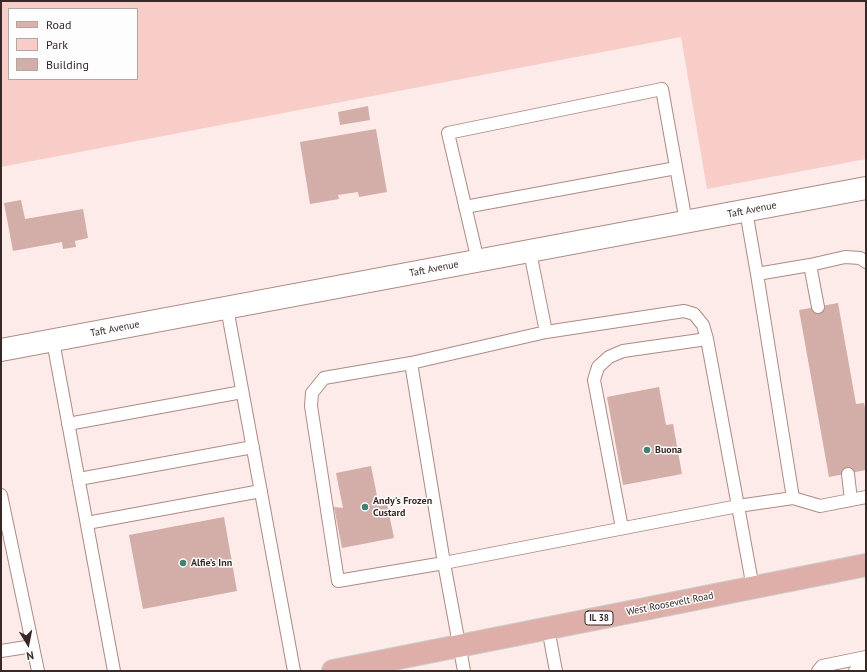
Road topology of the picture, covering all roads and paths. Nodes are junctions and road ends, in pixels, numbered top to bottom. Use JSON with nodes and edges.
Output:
{"nodes":[{"id":1,"x":676,"y":168,"type":"junction"},
{"id":2,"x":866,"y":188,"type":"edge"},
{"id":3,"x":465,"y":208,"type":"junction"},
{"id":4,"x":746,"y":211,"type":"junction"},
{"id":5,"x":686,"y":222,"type":"junction"},
{"id":6,"x":530,"y":252,"type":"junction"},
{"id":7,"x":478,"y":261,"type":"junction"},
{"id":8,"x":866,"y":262,"type":"edge"},
{"id":9,"x":810,"y":265,"type":"junction"},
{"id":10,"x":757,"y":274,"type":"junction"},
{"id":11,"x":818,"y":307,"type":"dead end"},
{"id":12,"x":227,"y":308,"type":"junction"},
{"id":13,"x":546,"y":332,"type":"junction"},
{"id":14,"x":707,"y":339,"type":"junction"},
{"id":15,"x":53,"y":341,"type":"junction"},
{"id":16,"x":1,"y":350,"type":"edge"},
{"id":17,"x":411,"y":363,"type":"junction"},
{"id":18,"x":242,"y":392,"type":"junction"},
{"id":19,"x":68,"y":424,"type":"junction"},
{"id":20,"x":253,"y":447,"type":"junction"},
{"id":21,"x":848,"y":474,"type":"dead end"},
{"id":22,"x":79,"y":479,"type":"junction"},
{"id":23,"x":261,"y":491,"type":"junction"},
{"id":24,"x":1,"y":495,"type":"edge"},
{"id":25,"x":866,"y":497,"type":"edge"},
{"id":26,"x":793,"y":498,"type":"junction"},
{"id":27,"x":851,"y":500,"type":"junction"},
{"id":28,"x":738,"y":506,"type":"junction"},
{"id":29,"x":87,"y":523,"type":"junction"},
{"id":30,"x":622,"y":528,"type":"junction"},
{"id":31,"x":1,"y":537,"type":"edge"},
{"id":32,"x":444,"y":563,"type":"junction"},
{"id":33,"x":866,"y":565,"type":"edge"},
{"id":34,"x":18,"y":576,"type":"junction"},
{"id":35,"x":753,"y":588,"type":"junction"},
{"id":36,"x":548,"y":628,"type":"junction"},
{"id":37,"x":33,"y":646,"type":"junction"},
{"id":38,"x":459,"y":646,"type":"junction"},
{"id":39,"x":1,"y":651,"type":"edge"},
{"id":40,"x":866,"y":657,"type":"edge"},
{"id":41,"x":401,"y":664,"type":"edge"},
{"id":42,"x":866,"y":669,"type":"edge"},
{"id":43,"x":38,"y":671,"type":"edge"},
{"id":44,"x":114,"y":671,"type":"edge"},
{"id":45,"x":294,"y":671,"type":"edge"},
{"id":46,"x":333,"y":671,"type":"edge"},
{"id":47,"x":464,"y":671,"type":"edge"},
{"id":48,"x":556,"y":671,"type":"edge"},
{"id":49,"x":818,"y":671,"type":"edge"},
{"id":50,"x":855,"y":671,"type":"edge"}],
"edges":[{"from":1,"to":3,"type":"lane"},
{"from":1,"to":3,"type":"lane"},
{"from":1,"to":5,"type":"lane"},
{"from":2,"to":4,"type":"street","name":"Taft Avenue"},
{"from":3,"to":7,"type":"lane"},
{"from":4,"to":5,"type":"street","name":"Taft Avenue"},
{"from":4,"to":10,"type":"lane"},
{"from":5,"to":6,"type":"street","name":"Taft Avenue"},
{"from":6,"to":7,"type":"street","name":"Taft Avenue"},
{"from":6,"to":13,"type":"lane"},
{"from":7,"to":12,"type":"street","name":"Taft Avenue"},
{"from":8,"to":9,"type":"lane"},
{"from":9,"to":10,"type":"lane"},
{"from":9,"to":11,"type":"lane"},
{"from":10,"to":26,"type":"lane"},
{"from":12,"to":15,"type":"street","name":"Taft Avenue"},
{"from":12,"to":18,"type":"lane"},
{"from":13,"to":14,"type":"lane"},
{"from":13,"to":17,"type":"lane"},
{"from":14,"to":28,"type":"lane"},
{"from":14,"to":30,"type":"lane"},
{"from":15,"to":16,"type":"street","name":"Taft Avenue"},
{"from":15,"to":19,"type":"lane"},
{"from":17,"to":32,"type":"lane"},
{"from":17,"to":32,"type":"lane"},
{"from":18,"to":19,"type":"lane"},
{"from":18,"to":20,"type":"lane"},
{"from":19,"to":22,"type":"lane"},
{"from":20,"to":22,"type":"lane"},
{"from":20,"to":23,"type":"lane"},
{"from":21,"to":27,"type":"lane"},
{"from":22,"to":29,"type":"lane"},
{"from":23,"to":29,"type":"lane"},
{"from":23,"to":45,"type":"lane"},
{"from":24,"to":34,"type":"lane"},
{"from":25,"to":27,"type":"lane"},
{"from":26,"to":27,"type":"lane"},
{"from":26,"to":28,"type":"lane"},
{"from":28,"to":30,"type":"lane"},
{"from":28,"to":35,"type":"lane"},
{"from":29,"to":44,"type":"lane"},
{"from":30,"to":32,"type":"lane"},
{"from":31,"to":34,"type":"lane"},
{"from":32,"to":38,"type":"lane"},
{"from":33,"to":35,"type":"main road","name":"West Roosevelt Road","number":"IL 38"},
{"from":34,"to":37,"type":"lane"},
{"from":35,"to":36,"type":"main road","name":"West Roosevelt Road","number":"IL 38"},
{"from":36,"to":38,"type":"main road","name":"West Roosevelt Road","number":"IL 38"},
{"from":36,"to":48,"type":"lane"},
{"from":37,"to":39,"type":"lane"},
{"from":37,"to":43,"type":"lane"},
{"from":38,"to":41,"type":"main road","name":"West Roosevelt Road","number":"IL 38"},
{"from":38,"to":47,"type":"lane"},
{"from":40,"to":49,"type":"lane"},
{"from":41,"to":46,"type":"main road","name":"West Roosevelt Road","number":"IL 38"},
{"from":42,"to":50,"type":"lane"}]}
